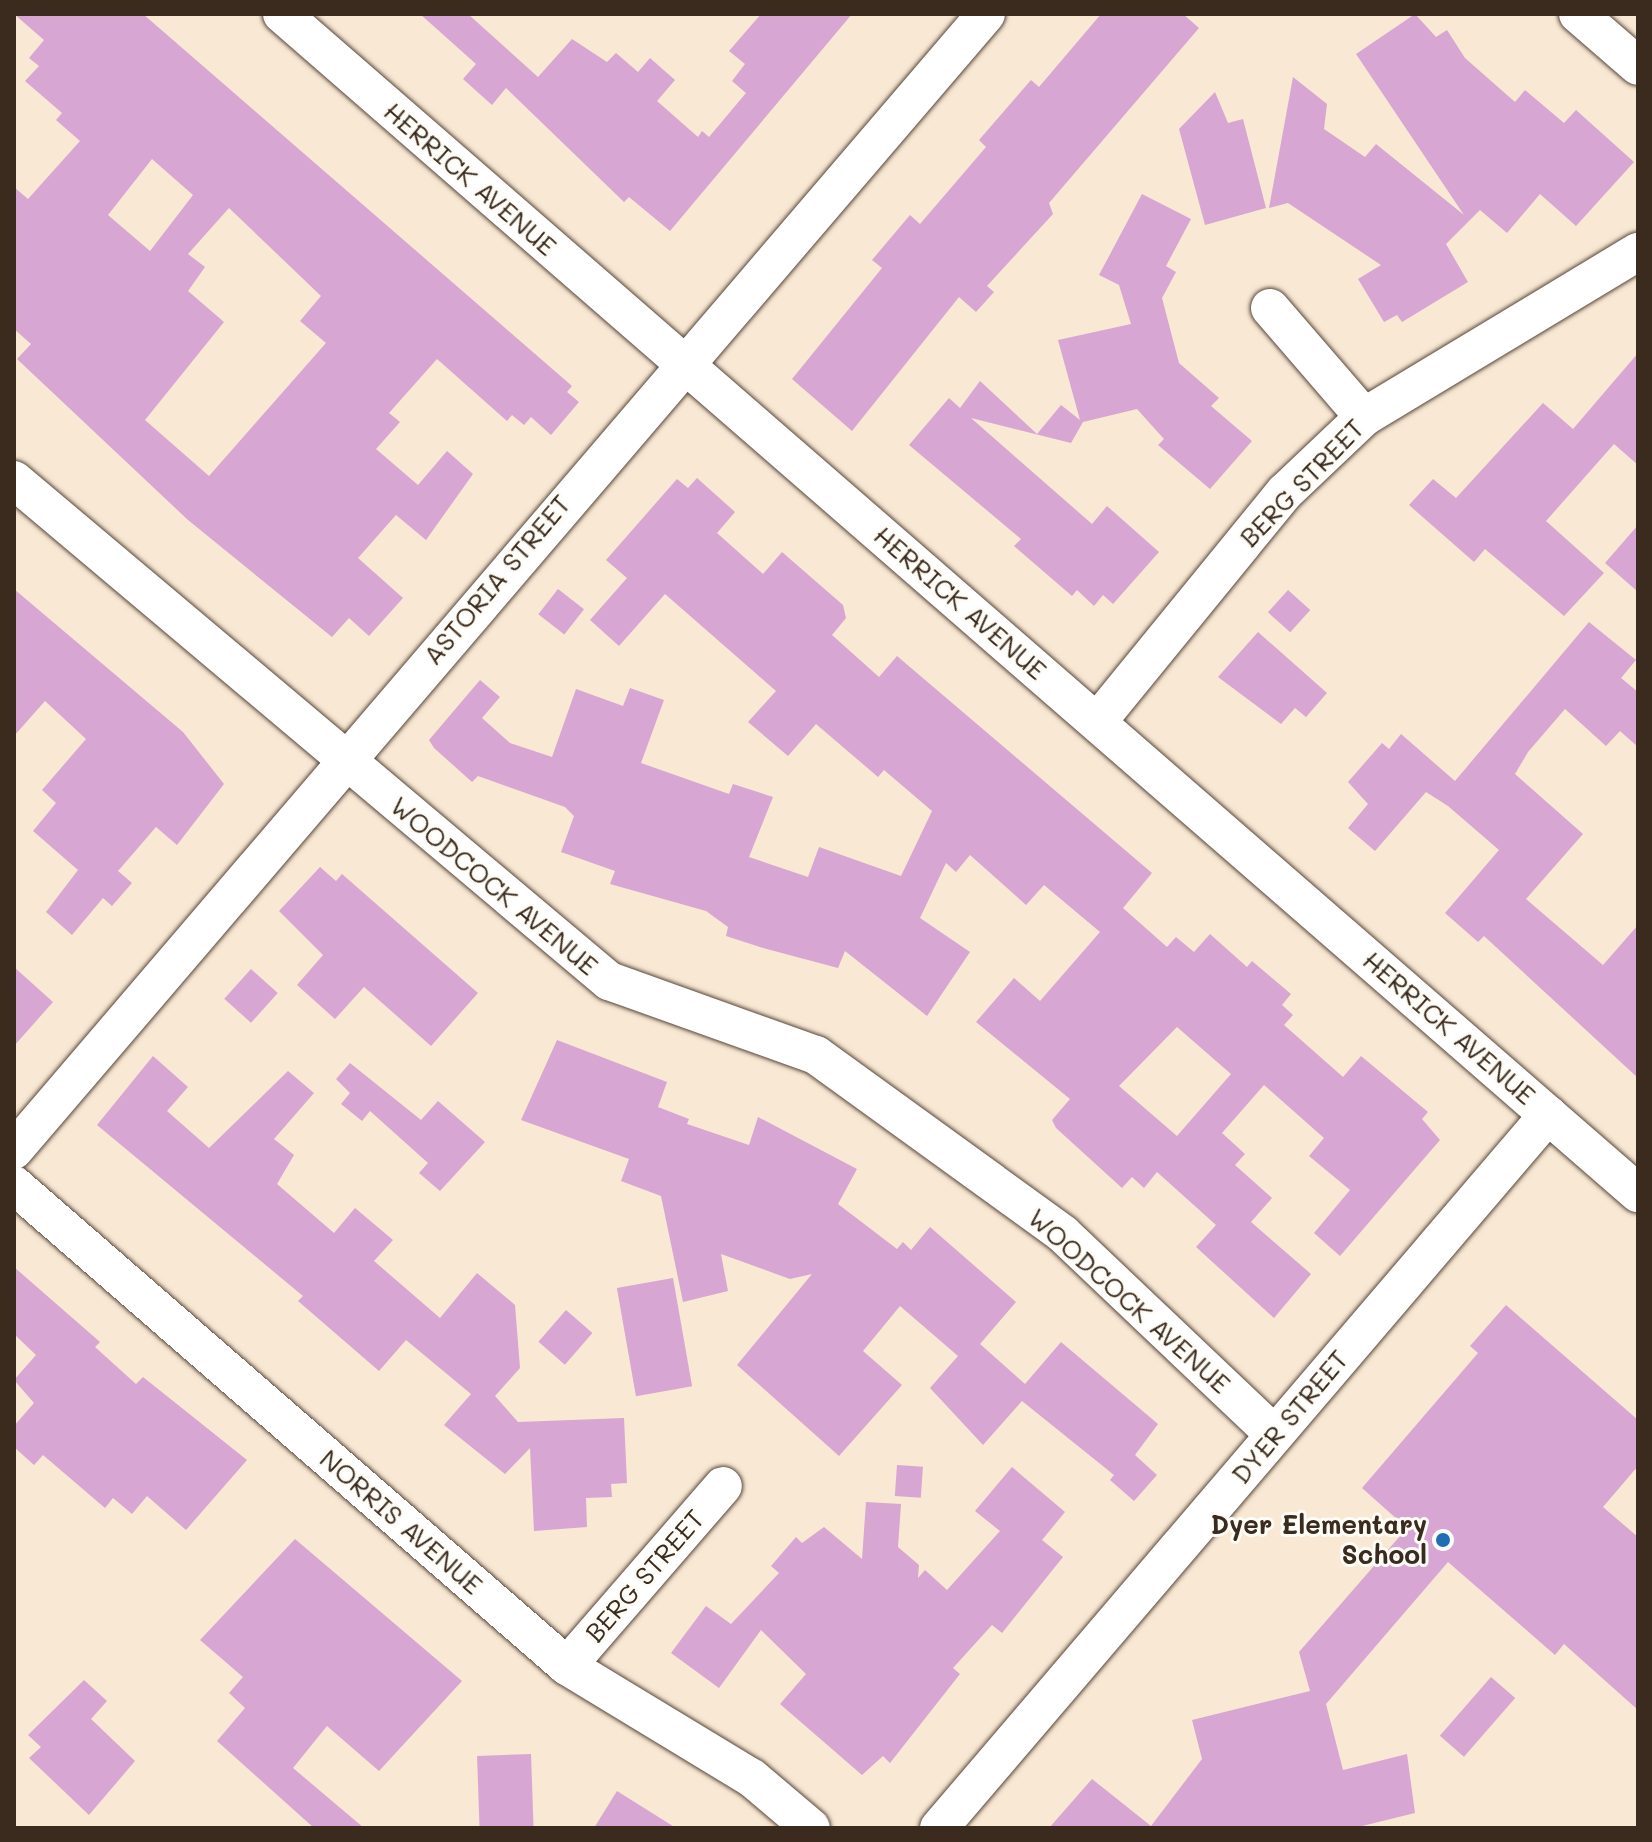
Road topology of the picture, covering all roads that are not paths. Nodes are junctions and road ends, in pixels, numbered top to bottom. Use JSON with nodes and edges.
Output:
{"nodes":[{"id":1,"x":282,"y":14,"type":"edge"},
{"id":2,"x":986,"y":14,"type":"edge"},
{"id":3,"x":1578,"y":14,"type":"edge"},
{"id":4,"x":1638,"y":66,"type":"edge"},
{"id":5,"x":1638,"y":252,"type":"edge"},
{"id":6,"x":1270,"y":308,"type":"dead end"},
{"id":7,"x":681,"y":364,"type":"junction"},
{"id":8,"x":1364,"y":417,"type":"junction"},
{"id":9,"x":14,"y":480,"type":"edge"},
{"id":10,"x":1098,"y":721,"type":"junction"},
{"id":11,"x":343,"y":761,"type":"junction"},
{"id":12,"x":1548,"y":1115,"type":"junction"},
{"id":13,"x":14,"y":1150,"type":"edge"},
{"id":14,"x":14,"y":1185,"type":"edge"},
{"id":15,"x":1638,"y":1193,"type":"edge"},
{"id":16,"x":1274,"y":1434,"type":"junction"},
{"id":17,"x":723,"y":1486,"type":"dead end"},
{"id":18,"x":567,"y":1666,"type":"junction"},
{"id":19,"x":811,"y":1828,"type":"edge"},
{"id":20,"x":939,"y":1828,"type":"edge"}],
"edges":[{"from":1,"to":7,"type":"street","name":"HERRICK AVENUE"},
{"from":2,"to":7,"type":"street","name":"ASTORIA STREET"},
{"from":3,"to":4,"type":"street"},
{"from":5,"to":8,"type":"street","name":"BERG STREET"},
{"from":6,"to":8,"type":"street"},
{"from":7,"to":10,"type":"street","name":"HERRICK AVENUE"},
{"from":7,"to":11,"type":"street","name":"ASTORIA STREET"},
{"from":8,"to":10,"type":"street","name":"BERG STREET"},
{"from":9,"to":11,"type":"street","name":"WOODCOCK AVENUE"},
{"from":10,"to":12,"type":"street","name":"HERRICK AVENUE"},
{"from":11,"to":13,"type":"street","name":"ASTORIA STREET"},
{"from":11,"to":16,"type":"street","name":"WOODCOCK AVENUE"},
{"from":12,"to":15,"type":"street","name":"HERRICK AVENUE"},
{"from":12,"to":16,"type":"street","name":"DYER STREET"},
{"from":14,"to":18,"type":"street","name":"NORRIS AVENUE"},
{"from":16,"to":20,"type":"street","name":"DYER STREET"},
{"from":17,"to":18,"type":"street","name":"BERG STREET"},
{"from":18,"to":19,"type":"street","name":"NORRIS AVENUE"}]}
